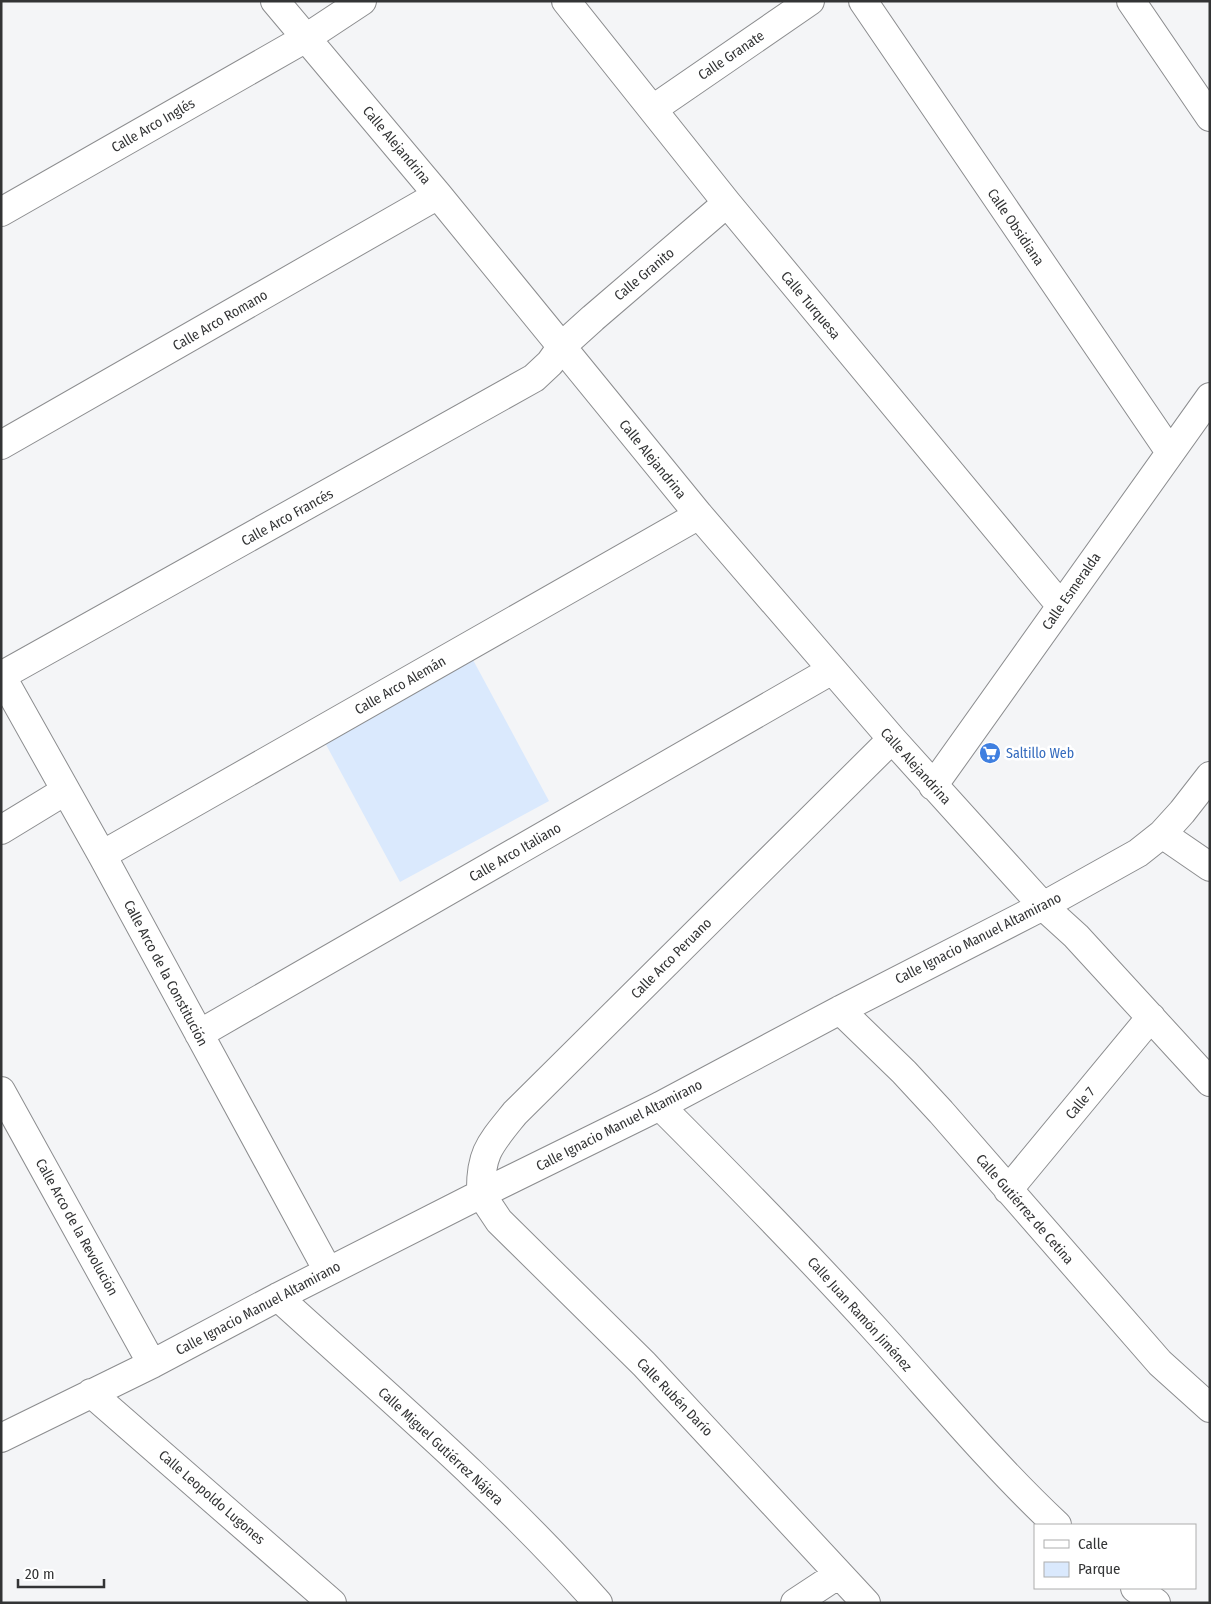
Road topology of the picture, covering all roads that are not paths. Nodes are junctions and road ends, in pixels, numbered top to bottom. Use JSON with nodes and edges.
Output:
{"nodes":[{"id":1,"x":275,"y":1,"type":"edge"},
{"id":2,"x":362,"y":1,"type":"edge"},
{"id":3,"x":566,"y":1,"type":"edge"},
{"id":4,"x":810,"y":1,"type":"edge"},
{"id":5,"x":863,"y":1,"type":"edge"},
{"id":6,"x":1131,"y":1,"type":"edge"},
{"id":7,"x":306,"y":38,"type":"junction"},
{"id":8,"x":653,"y":109,"type":"junction"},
{"id":9,"x":1210,"y":117,"type":"edge"},
{"id":10,"x":438,"y":194,"type":"junction"},
{"id":11,"x":727,"y":203,"type":"junction"},
{"id":12,"x":1,"y":212,"type":"edge"},
{"id":13,"x":562,"y":346,"type":"junction"},
{"id":14,"x":1210,"y":397,"type":"edge"},
{"id":15,"x":1,"y":445,"type":"edge"},
{"id":16,"x":1170,"y":452,"type":"junction"},
{"id":17,"x":699,"y":515,"type":"junction"},
{"id":18,"x":1061,"y":606,"type":"junction"},
{"id":19,"x":832,"y":670,"type":"junction"},
{"id":20,"x":1,"y":676,"type":"edge"},
{"id":21,"x":892,"y":739,"type":"junction"},
{"id":22,"x":1210,"y":776,"type":"edge"},
{"id":23,"x":933,"y":786,"type":"junction"},
{"id":24,"x":65,"y":791,"type":"junction"},
{"id":25,"x":1,"y":830,"type":"edge"},
{"id":26,"x":1162,"y":834,"type":"junction"},
{"id":27,"x":102,"y":855,"type":"junction"},
{"id":28,"x":1210,"y":867,"type":"edge"},
{"id":29,"x":1043,"y":906,"type":"junction"},
{"id":30,"x":840,"y":1010,"type":"junction"},
{"id":31,"x":1151,"y":1017,"type":"junction"},
{"id":32,"x":199,"y":1034,"type":"junction"},
{"id":33,"x":1210,"y":1082,"type":"edge"},
{"id":34,"x":1,"y":1091,"type":"edge"},
{"id":35,"x":660,"y":1106,"type":"junction"},
{"id":36,"x":1008,"y":1190,"type":"junction"},
{"id":37,"x":481,"y":1194,"type":"junction"},
{"id":38,"x":328,"y":1272,"type":"junction"},
{"id":39,"x":278,"y":1296,"type":"junction"},
{"id":40,"x":152,"y":1364,"type":"junction"},
{"id":41,"x":91,"y":1393,"type":"junction"},
{"id":42,"x":1208,"y":1403,"type":"edge"},
{"id":43,"x":1,"y":1438,"type":"edge"},
{"id":44,"x":1056,"y":1524,"type":"edge"},
{"id":45,"x":839,"y":1574,"type":"junction"},
{"id":46,"x":1136,"y":1589,"type":"edge"},
{"id":47,"x":332,"y":1603,"type":"edge"},
{"id":48,"x":598,"y":1603,"type":"edge"},
{"id":49,"x":796,"y":1603,"type":"edge"},
{"id":50,"x":866,"y":1603,"type":"edge"},
{"id":51,"x":1156,"y":1603,"type":"edge"}],
"edges":[{"from":1,"to":7,"type":"street","name":"Calle Alejandrina"},
{"from":2,"to":7,"type":"street","name":"Calle Arco Inglés"},
{"from":3,"to":8,"type":"street","name":"Calle Turquesa"},
{"from":4,"to":8,"type":"street","name":"Calle Granate"},
{"from":5,"to":16,"type":"street","name":"Calle Obsidiana"},
{"from":6,"to":9,"type":"street"},
{"from":7,"to":10,"type":"street","name":"Calle Alejandrina"},
{"from":7,"to":12,"type":"street","name":"Calle Arco Inglés"},
{"from":8,"to":11,"type":"street","name":"Calle Turquesa"},
{"from":10,"to":13,"type":"street","name":"Calle Alejandrina"},
{"from":10,"to":15,"type":"street","name":"Calle Arco Romano"},
{"from":11,"to":13,"type":"street","name":"Calle Granito"},
{"from":11,"to":18,"type":"street","name":"Calle Turquesa"},
{"from":13,"to":17,"type":"street","name":"Calle Alejandrina"},
{"from":13,"to":20,"type":"street","name":"Calle Arco Francés"},
{"from":14,"to":16,"type":"street","name":"Calle Esmeralda"},
{"from":16,"to":18,"type":"street","name":"Calle Esmeralda"},
{"from":17,"to":19,"type":"street","name":"Calle Alejandrina"},
{"from":17,"to":27,"type":"street","name":"Calle Arco Alemán"},
{"from":18,"to":23,"type":"street","name":"Calle Esmeralda"},
{"from":19,"to":21,"type":"street","name":"Calle Alejandrina"},
{"from":19,"to":32,"type":"street","name":"Calle Arco Italiano"},
{"from":20,"to":24,"type":"street","name":"Calle Arco de la Constitución"},
{"from":21,"to":23,"type":"street","name":"Calle Alejandrina"},
{"from":21,"to":37,"type":"street","name":"Calle Arco Peruano"},
{"from":22,"to":26,"type":"street","name":"Calle Ignacio Manuel Altamirano"},
{"from":23,"to":29,"type":"street","name":"Calle Alejandrina"},
{"from":24,"to":25,"type":"street"},
{"from":24,"to":27,"type":"street","name":"Calle Arco de la Constitución"},
{"from":26,"to":28,"type":"street"},
{"from":26,"to":29,"type":"street","name":"Calle Ignacio Manuel Altamirano"},
{"from":27,"to":32,"type":"street","name":"Calle Arco de la Constitución"},
{"from":29,"to":30,"type":"street","name":"Calle Ignacio Manuel Altamirano"},
{"from":29,"to":31,"type":"street","name":"Calle Alejandrina"},
{"from":30,"to":35,"type":"street","name":"Calle Ignacio Manuel Altamirano"},
{"from":30,"to":36,"type":"street","name":"Calle Gutiérrez de Cetina"},
{"from":31,"to":33,"type":"street","name":"Calle Alejandrina"},
{"from":31,"to":36,"type":"street","name":"Calle 7"},
{"from":32,"to":38,"type":"street","name":"Calle Arco de la Constitución"},
{"from":34,"to":40,"type":"street","name":"Calle Arco de la Revolución"},
{"from":35,"to":37,"type":"street","name":"Calle Ignacio Manuel Altamirano"},
{"from":35,"to":44,"type":"street","name":"Calle Juan Ramón Jiménez"},
{"from":36,"to":42,"type":"street","name":"Calle Gutiérrez de Cetina"},
{"from":37,"to":38,"type":"street","name":"Calle Ignacio Manuel Altamirano"},
{"from":37,"to":45,"type":"street","name":"Calle Rubén Darío"},
{"from":38,"to":39,"type":"street","name":"Calle Ignacio Manuel Altamirano"},
{"from":39,"to":40,"type":"street","name":"Calle Ignacio Manuel Altamirano"},
{"from":39,"to":48,"type":"street","name":"Calle Miguel Gutiérrez Nájera"},
{"from":40,"to":41,"type":"street","name":"Calle Ignacio Manuel Altamirano"},
{"from":41,"to":43,"type":"street","name":"Calle Ignacio Manuel Altamirano"},
{"from":41,"to":47,"type":"street","name":"Calle Leopoldo Lugones"},
{"from":45,"to":49,"type":"street"},
{"from":45,"to":50,"type":"street","name":"Calle Rubén Darío"},
{"from":46,"to":51,"type":"street"}]}
